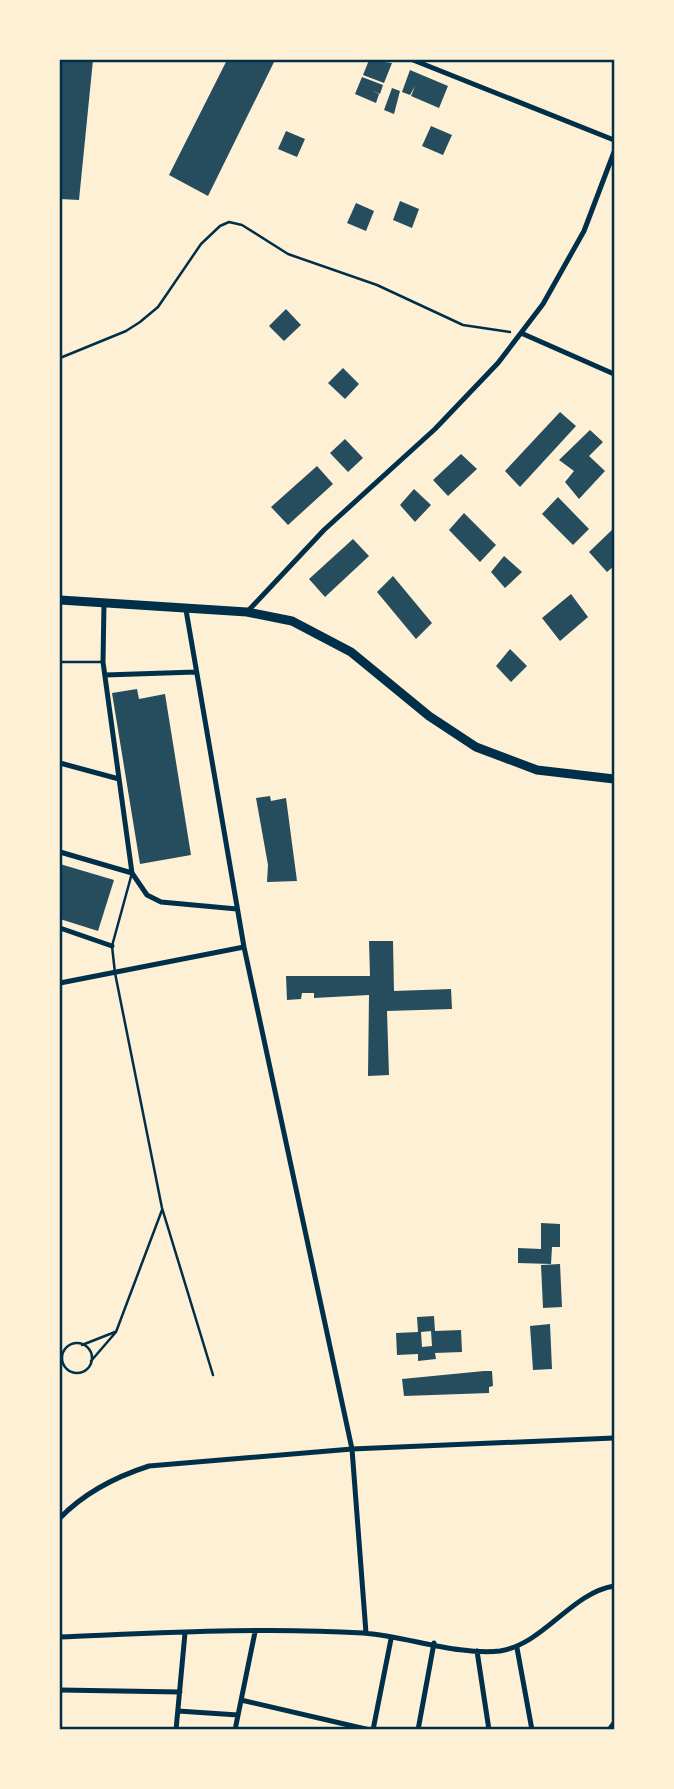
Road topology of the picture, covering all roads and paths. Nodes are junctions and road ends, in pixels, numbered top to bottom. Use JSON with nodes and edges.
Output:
{"nodes":[{"id":1,"x":413,"y":60,"type":"edge"},
{"id":2,"x":614,"y":140,"type":"edge"},
{"id":3,"x":614,"y":152,"type":"edge"},
{"id":4,"x":521,"y":333,"type":"junction"},
{"id":5,"x":60,"y":358,"type":"edge"},
{"id":6,"x":614,"y":374,"type":"edge"},
{"id":7,"x":60,"y":600,"type":"edge"},
{"id":8,"x":104,"y":603,"type":"junction"},
{"id":9,"x":186,"y":610,"type":"junction"},
{"id":10,"x":247,"y":612,"type":"junction"},
{"id":11,"x":60,"y":662,"type":"edge"},
{"id":12,"x":103,"y":662,"type":"junction"},
{"id":13,"x":196,"y":672,"type":"junction"},
{"id":14,"x":105,"y":675,"type":"junction"},
{"id":15,"x":60,"y":763,"type":"edge"},
{"id":16,"x":119,"y":779,"type":"junction"},
{"id":17,"x":614,"y":779,"type":"edge"},
{"id":18,"x":60,"y":852,"type":"edge"},
{"id":19,"x":132,"y":873,"type":"junction"},
{"id":20,"x":237,"y":909,"type":"junction"},
{"id":21,"x":60,"y":928,"type":"edge"},
{"id":22,"x":112,"y":946,"type":"junction"},
{"id":23,"x":244,"y":947,"type":"junction"},
{"id":24,"x":115,"y":972,"type":"junction"},
{"id":25,"x":60,"y":983,"type":"edge"},
{"id":26,"x":162,"y":1208,"type":"junction"},
{"id":27,"x":116,"y":1332,"type":"junction"},
{"id":28,"x":82,"y":1345,"type":"junction"},
{"id":29,"x":91,"y":1361,"type":"junction"},
{"id":30,"x":213,"y":1375,"type":"dead end"},
{"id":31,"x":614,"y":1438,"type":"edge"},
{"id":32,"x":352,"y":1449,"type":"junction"},
{"id":33,"x":60,"y":1518,"type":"edge"},
{"id":34,"x":614,"y":1586,"type":"edge"},
{"id":35,"x":255,"y":1632,"type":"junction"},
{"id":36,"x":185,"y":1633,"type":"junction"},
{"id":37,"x":366,"y":1633,"type":"junction"},
{"id":38,"x":60,"y":1637,"type":"edge"},
{"id":39,"x":391,"y":1639,"type":"junction"},
{"id":40,"x":433,"y":1643,"type":"junction"},
{"id":41,"x":517,"y":1648,"type":"junction"},
{"id":42,"x":477,"y":1651,"type":"junction"},
{"id":43,"x":60,"y":1690,"type":"edge"},
{"id":44,"x":180,"y":1692,"type":"junction"},
{"id":45,"x":241,"y":1700,"type":"junction"},
{"id":46,"x":178,"y":1712,"type":"junction"},
{"id":47,"x":238,"y":1716,"type":"junction"},
{"id":48,"x":614,"y":1723,"type":"edge"},
{"id":49,"x":176,"y":1730,"type":"edge"},
{"id":50,"x":235,"y":1730,"type":"edge"},
{"id":51,"x":372,"y":1730,"type":"edge"},
{"id":52,"x":418,"y":1730,"type":"edge"},
{"id":53,"x":489,"y":1730,"type":"edge"},
{"id":54,"x":532,"y":1730,"type":"edge"},
{"id":55,"x":609,"y":1730,"type":"edge"}],
"edges":[{"from":1,"to":2,"type":"street"},
{"from":3,"to":4,"type":"street"},
{"from":4,"to":5,"type":"path"},
{"from":4,"to":6,"type":"street"},
{"from":4,"to":10,"type":"street"},
{"from":7,"to":8,"type":"main road"},
{"from":8,"to":9,"type":"main road"},
{"from":8,"to":12,"type":"street"},
{"from":9,"to":10,"type":"main road"},
{"from":9,"to":13,"type":"street"},
{"from":10,"to":17,"type":"main road"},
{"from":11,"to":12,"type":"lane"},
{"from":12,"to":14,"type":"street"},
{"from":13,"to":14,"type":"street"},
{"from":13,"to":20,"type":"street"},
{"from":14,"to":16,"type":"street"},
{"from":15,"to":16,"type":"street"},
{"from":16,"to":19,"type":"street"},
{"from":18,"to":19,"type":"street"},
{"from":19,"to":20,"type":"street"},
{"from":19,"to":22,"type":"lane"},
{"from":20,"to":23,"type":"street"},
{"from":21,"to":22,"type":"street"},
{"from":22,"to":24,"type":"lane"},
{"from":23,"to":24,"type":"street"},
{"from":23,"to":32,"type":"street"},
{"from":24,"to":25,"type":"street"},
{"from":24,"to":26,"type":"lane"},
{"from":26,"to":27,"type":"lane"},
{"from":26,"to":30,"type":"lane"},
{"from":27,"to":28,"type":"lane"},
{"from":27,"to":29,"type":"lane"},
{"from":28,"to":29,"type":"lane"},
{"from":28,"to":29,"type":"lane"},
{"from":31,"to":32,"type":"street"},
{"from":32,"to":33,"type":"street"},
{"from":32,"to":37,"type":"street"},
{"from":34,"to":41,"type":"street"},
{"from":35,"to":36,"type":"street"},
{"from":35,"to":37,"type":"street"},
{"from":35,"to":45,"type":"street"},
{"from":36,"to":38,"type":"street"},
{"from":36,"to":44,"type":"street"},
{"from":37,"to":39,"type":"street"},
{"from":39,"to":40,"type":"street"},
{"from":39,"to":51,"type":"street"},
{"from":40,"to":42,"type":"street"},
{"from":40,"to":52,"type":"street"},
{"from":41,"to":42,"type":"street"},
{"from":41,"to":54,"type":"street"},
{"from":42,"to":53,"type":"street"},
{"from":43,"to":44,"type":"street"},
{"from":44,"to":46,"type":"street"},
{"from":45,"to":47,"type":"street"},
{"from":45,"to":51,"type":"street"},
{"from":46,"to":47,"type":"street"},
{"from":46,"to":49,"type":"street"},
{"from":47,"to":50,"type":"street"},
{"from":48,"to":55,"type":"street"}]}
